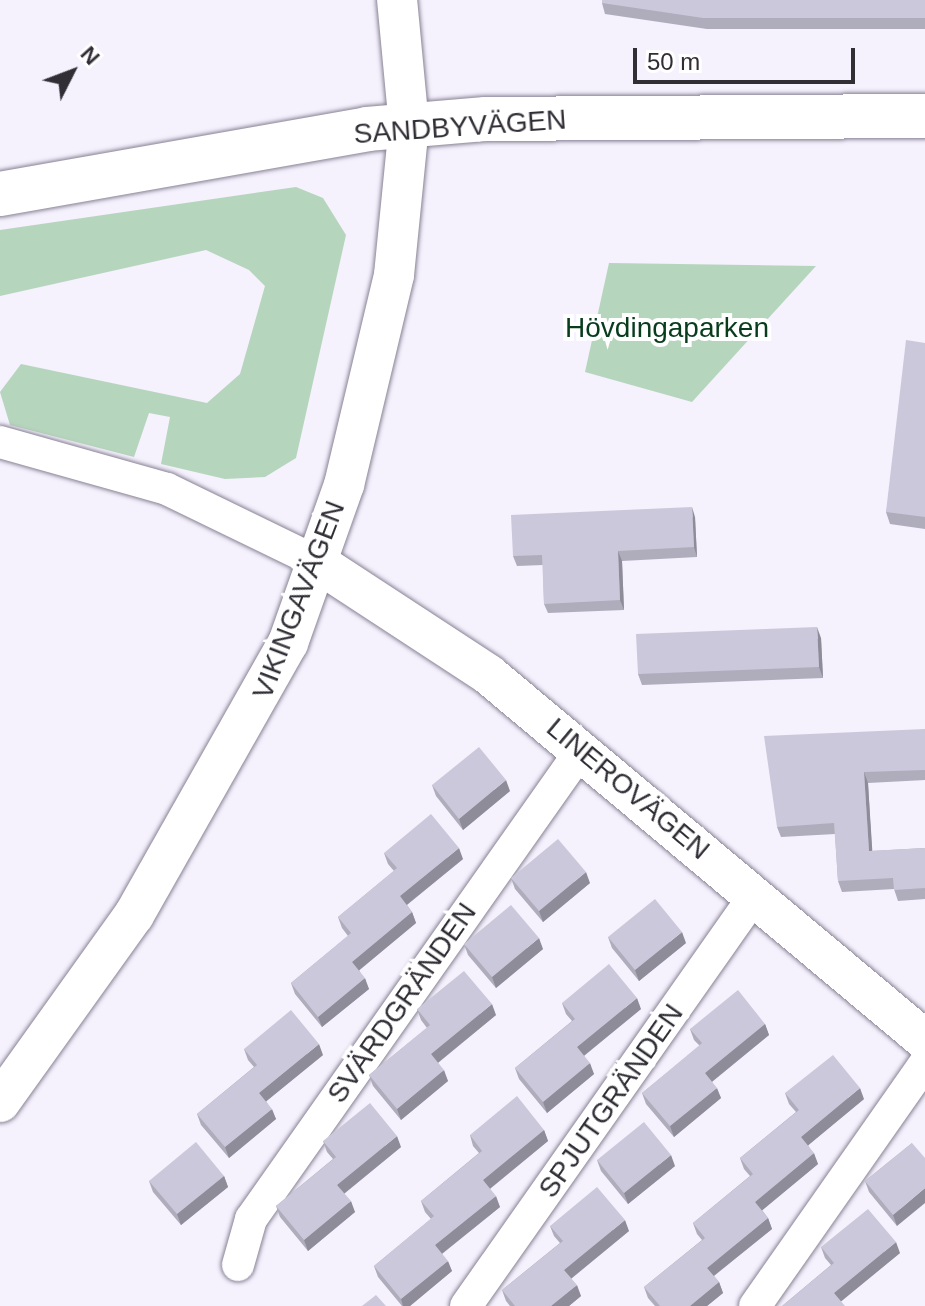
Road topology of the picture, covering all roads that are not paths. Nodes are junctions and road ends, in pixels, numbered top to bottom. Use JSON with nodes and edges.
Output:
{"nodes":[{"id":1,"x":397,"y":0,"type":"edge"},
{"id":2,"x":925,"y":116,"type":"edge"},
{"id":3,"x":409,"y":126,"type":"junction"},
{"id":4,"x":0,"y":194,"type":"edge"},
{"id":5,"x":0,"y":442,"type":"edge"},
{"id":6,"x":315,"y":561,"type":"junction"},
{"id":7,"x":582,"y":749,"type":"junction"},
{"id":8,"x":755,"y":895,"type":"junction"},
{"id":9,"x":925,"y":1040,"type":"edge"},
{"id":10,"x":925,"y":1063,"type":"edge"},
{"id":11,"x":0,"y":1102,"type":"edge"},
{"id":12,"x":238,"y":1265,"type":"dead end"},
{"id":13,"x":466,"y":1306,"type":"edge"},
{"id":14,"x":755,"y":1306,"type":"edge"}],
"edges":[{"from":1,"to":3,"type":"street","name":"VIKINGAVÄGEN"},
{"from":2,"to":3,"type":"main road","name":"SANDBYVÄGEN"},
{"from":3,"to":4,"type":"main road","name":"SANDBYVÄGEN"},
{"from":3,"to":6,"type":"street","name":"VIKINGAVÄGEN"},
{"from":5,"to":6,"type":"street"},
{"from":6,"to":7,"type":"street","name":"LINEROVÄGEN"},
{"from":6,"to":11,"type":"street","name":"VIKINGAVÄGEN"},
{"from":7,"to":8,"type":"street","name":"LINEROVÄGEN"},
{"from":7,"to":12,"type":"street","name":"SVÄRDGRÄNDEN"},
{"from":8,"to":9,"type":"street","name":"LINEROVÄGEN"},
{"from":8,"to":13,"type":"street","name":"SPJUTGRÄNDEN"},
{"from":10,"to":14,"type":"street"}]}
